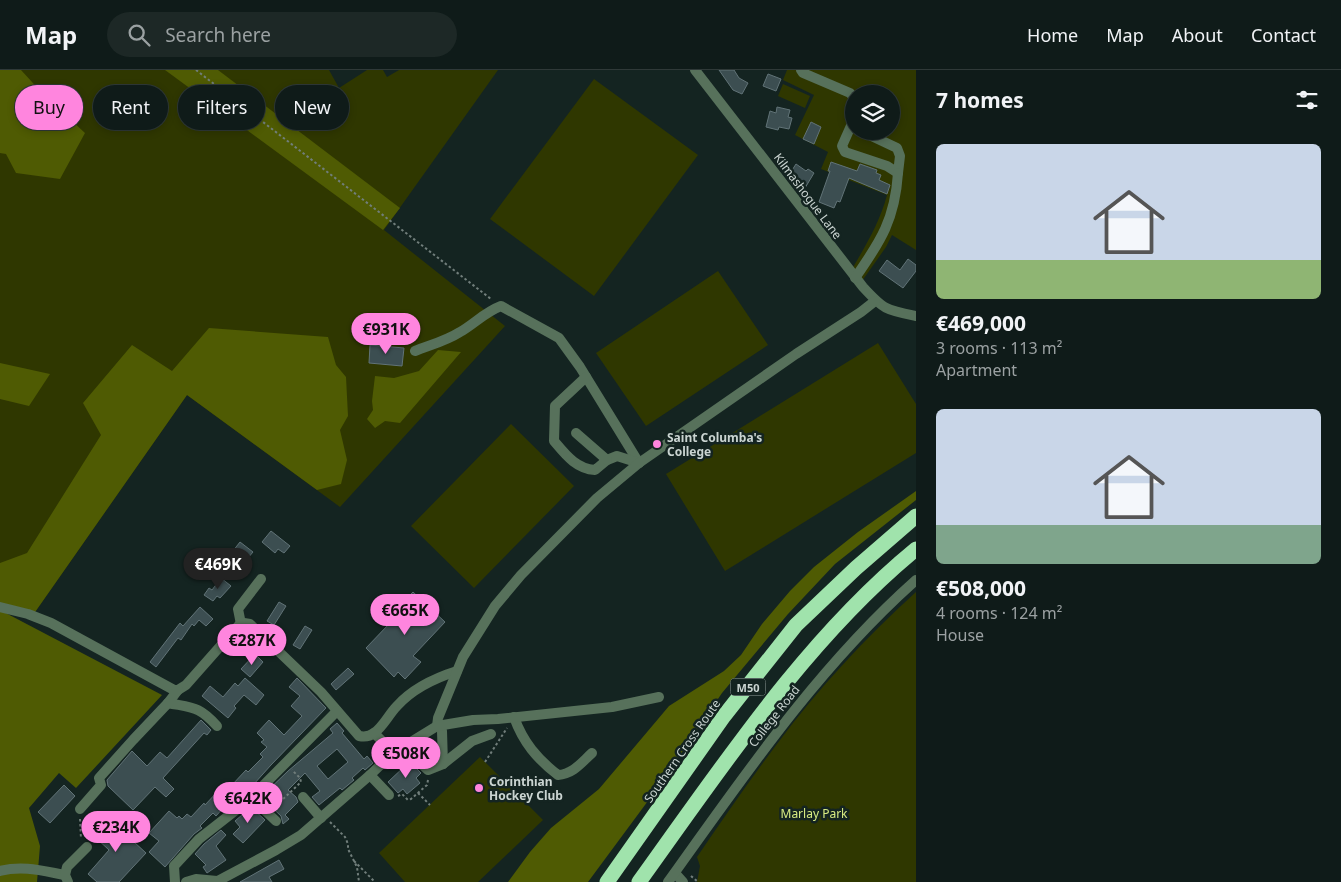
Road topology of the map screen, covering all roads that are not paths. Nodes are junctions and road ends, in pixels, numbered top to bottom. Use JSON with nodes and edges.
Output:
{"nodes":[{"id":1,"x":695,"y":70,"type":"edge"},
{"id":2,"x":801,"y":70,"type":"edge"},
{"id":3,"x":845,"y":91,"type":"edge"},
{"id":4,"x":845,"y":140,"type":"edge"},
{"id":5,"x":881,"y":140,"type":"edge"},
{"id":6,"x":898,"y":173,"type":"junction"},
{"id":7,"x":855,"y":278,"type":"junction"},
{"id":8,"x":875,"y":301,"type":"junction"},
{"id":9,"x":916,"y":316,"type":"edge"},
{"id":10,"x":416,"y":351,"type":"dead end"},
{"id":11,"x":586,"y":377,"type":"junction"},
{"id":12,"x":576,"y":433,"type":"dead end"},
{"id":13,"x":607,"y":460,"type":"junction"},
{"id":14,"x":639,"y":463,"type":"junction"},
{"id":15,"x":916,"y":516,"type":"edge"},
{"id":16,"x":916,"y":549,"type":"edge"},
{"id":17,"x":260,"y":579,"type":"dead end"},
{"id":18,"x":916,"y":580,"type":"edge"},
{"id":19,"x":0,"y":607,"type":"edge"},
{"id":20,"x":242,"y":624,"type":"junction"},
{"id":21,"x":457,"y":671,"type":"junction"},
{"id":22,"x":178,"y":690,"type":"junction"},
{"id":23,"x":659,"y":697,"type":"dead end"},
{"id":24,"x":168,"y":704,"type":"junction"},
{"id":25,"x":337,"y":711,"type":"junction"},
{"id":26,"x":514,"y":717,"type":"junction"},
{"id":27,"x":217,"y":726,"type":"dead end"},
{"id":28,"x":440,"y":728,"type":"junction"},
{"id":29,"x":374,"y":733,"type":"junction"},
{"id":30,"x":490,"y":734,"type":"dead end"},
{"id":31,"x":392,"y":753,"type":"junction"},
{"id":32,"x":592,"y":753,"type":"dead end"},
{"id":33,"x":443,"y":764,"type":"junction"},
{"id":34,"x":370,"y":775,"type":"junction"},
{"id":35,"x":389,"y":795,"type":"road end"},
{"id":36,"x":251,"y":797,"type":"junction"},
{"id":37,"x":303,"y":797,"type":"dead end"},
{"id":38,"x":80,"y":814,"type":"road end"},
{"id":39,"x":322,"y":817,"type":"junction"},
{"id":40,"x":276,"y":821,"type":"dead end"},
{"id":41,"x":83,"y":842,"type":"road end"},
{"id":42,"x":0,"y":871,"type":"edge"},
{"id":43,"x":67,"y":878,"type":"edge"},
{"id":44,"x":672,"y":878,"type":"edge"},
{"id":45,"x":175,"y":882,"type":"edge"},
{"id":46,"x":186,"y":882,"type":"edge"},
{"id":47,"x":217,"y":882,"type":"edge"},
{"id":48,"x":607,"y":882,"type":"edge"},
{"id":49,"x":639,"y":882,"type":"edge"},
{"id":50,"x":683,"y":882,"type":"edge"}],
"edges":[{"from":1,"to":7,"type":"street","name":"Kilmashogue Lane"},
{"from":2,"to":3,"type":"street"},
{"from":4,"to":6,"type":"street"},
{"from":5,"to":6,"type":"street"},
{"from":6,"to":7,"type":"street"},
{"from":7,"to":8,"type":"street","name":"Kilmashogue Lane"},
{"from":8,"to":9,"type":"street","name":"Kilmashogue Lane"},
{"from":8,"to":14,"type":"street"},
{"from":10,"to":11,"type":"street"},
{"from":11,"to":13,"type":"street"},
{"from":11,"to":14,"type":"street"},
{"from":12,"to":13,"type":"street"},
{"from":13,"to":14,"type":"street"},
{"from":14,"to":21,"type":"street"},
{"from":15,"to":48,"type":"highway","name":"Southern Cross Route","number":"M50"},
{"from":16,"to":49,"type":"highway","number":"M50"},
{"from":17,"to":20,"type":"street"},
{"from":18,"to":44,"type":"street","name":"College Road"},
{"from":19,"to":22,"type":"street"},
{"from":20,"to":22,"type":"street"},
{"from":20,"to":25,"type":"street"},
{"from":21,"to":28,"type":"street"},
{"from":21,"to":29,"type":"street"},
{"from":22,"to":24,"type":"street"},
{"from":23,"to":26,"type":"street"},
{"from":24,"to":27,"type":"street"},
{"from":24,"to":38,"type":"street"},
{"from":25,"to":29,"type":"street"},
{"from":25,"to":36,"type":"street"},
{"from":26,"to":28,"type":"street"},
{"from":26,"to":32,"type":"street"},
{"from":28,"to":31,"type":"street"},
{"from":28,"to":33,"type":"street"},
{"from":29,"to":31,"type":"street"},
{"from":30,"to":33,"type":"street"},
{"from":31,"to":33,"type":"street"},
{"from":31,"to":34,"type":"street"},
{"from":34,"to":35,"type":"street"},
{"from":34,"to":39,"type":"street"},
{"from":36,"to":40,"type":"street"},
{"from":36,"to":45,"type":"street"},
{"from":37,"to":39,"type":"street"},
{"from":39,"to":47,"type":"street"},
{"from":41,"to":43,"type":"street"},
{"from":42,"to":43,"type":"street"},
{"from":44,"to":50,"type":"street"},
{"from":46,"to":47,"type":"street"}]}
